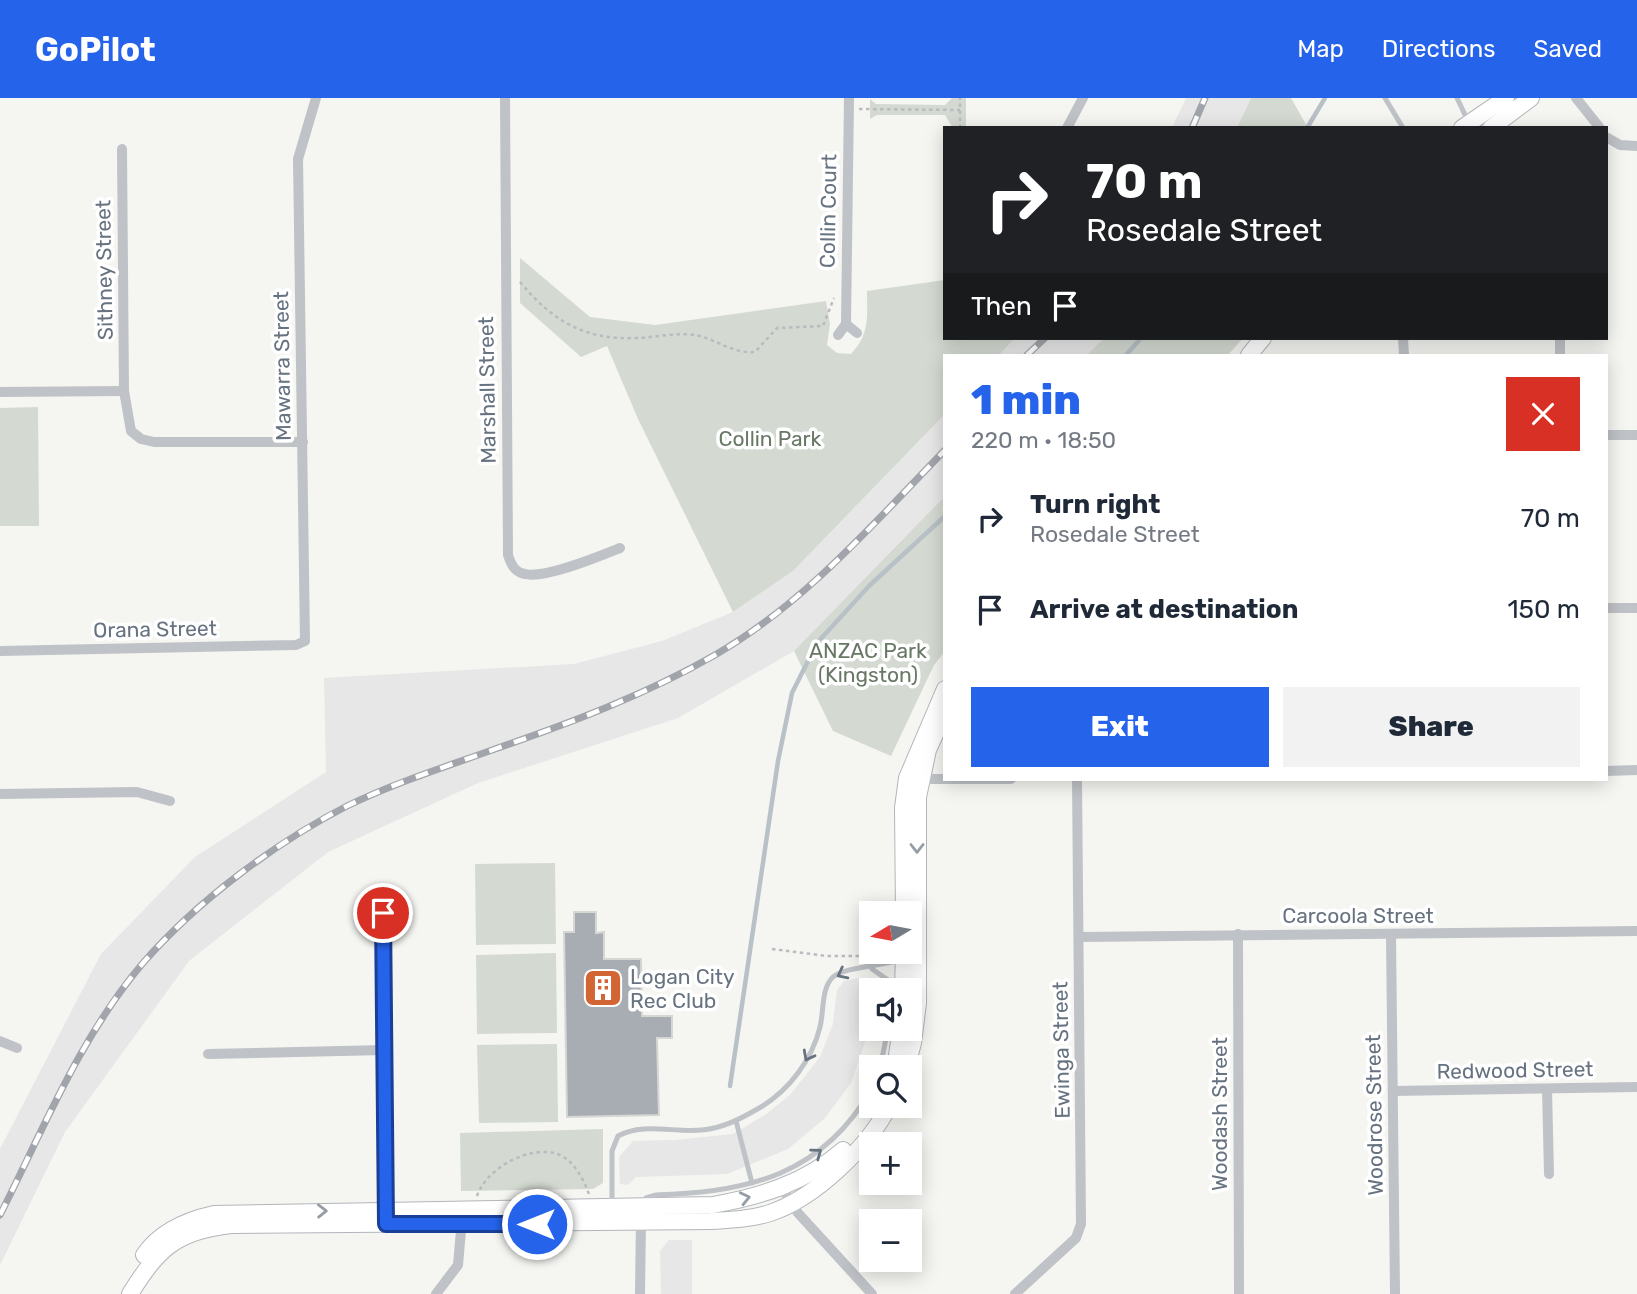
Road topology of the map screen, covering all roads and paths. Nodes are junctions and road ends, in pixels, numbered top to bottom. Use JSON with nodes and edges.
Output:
{"nodes":[{"id":1,"x":316,"y":98,"type":"edge"},
{"id":2,"x":505,"y":98,"type":"edge"},
{"id":3,"x":960,"y":98,"type":"edge"},
{"id":4,"x":1083,"y":98,"type":"edge"},
{"id":5,"x":1385,"y":98,"type":"edge"},
{"id":6,"x":1457,"y":98,"type":"edge"},
{"id":7,"x":1506,"y":98,"type":"edge"},
{"id":8,"x":1531,"y":98,"type":"edge"},
{"id":9,"x":1576,"y":98,"type":"edge"},
{"id":10,"x":849,"y":104,"type":"edge"},
{"id":11,"x":960,"y":110,"type":"junction"},
{"id":12,"x":1466,"y":125,"type":"edge"},
{"id":13,"x":960,"y":126,"type":"edge"},
{"id":14,"x":1068,"y":126,"type":"edge"},
{"id":15,"x":1402,"y":126,"type":"edge"},
{"id":16,"x":1494,"y":126,"type":"edge"},
{"id":17,"x":1598,"y":126,"type":"edge"},
{"id":18,"x":1608,"y":138,"type":"edge"},
{"id":19,"x":1637,"y":146,"type":"edge"},
{"id":20,"x":122,"y":149,"type":"dead end"},
{"id":21,"x":504,"y":278,"type":"junction"},
{"id":22,"x":846,"y":295,"type":"junction"},
{"id":23,"x":846,"y":324,"type":"junction"},
{"id":24,"x":857,"y":333,"type":"dead end"},
{"id":25,"x":838,"y":335,"type":"dead end"},
{"id":26,"x":1262,"y":340,"type":"edge"},
{"id":27,"x":1250,"y":354,"type":"edge"},
{"id":28,"x":124,"y":391,"type":"junction"},
{"id":29,"x":0,"y":392,"type":"edge"},
{"id":30,"x":1608,"y":435,"type":"edge"},
{"id":31,"x":1637,"y":435,"type":"edge"},
{"id":32,"x":303,"y":442,"type":"junction"},
{"id":33,"x":620,"y":548,"type":"dead end"},
{"id":34,"x":1608,"y":608,"type":"edge"},
{"id":35,"x":1637,"y":608,"type":"edge"},
{"id":36,"x":307,"y":637,"type":"joint"},
{"id":37,"x":0,"y":651,"type":"edge"},
{"id":38,"x":943,"y":695,"type":"edge"},
{"id":39,"x":943,"y":717,"type":"edge"},
{"id":40,"x":1637,"y":770,"type":"edge"},
{"id":41,"x":1608,"y":771,"type":"edge"},
{"id":42,"x":914,"y":779,"type":"junction"},
{"id":43,"x":943,"y":779,"type":"edge"},
{"id":44,"x":1077,"y":781,"type":"edge"},
{"id":45,"x":0,"y":794,"type":"edge"},
{"id":46,"x":170,"y":800,"type":"dead end"},
{"id":47,"x":918,"y":887,"type":"junction"},
{"id":48,"x":904,"y":901,"type":"edge"},
{"id":49,"x":914,"y":901,"type":"edge"},
{"id":50,"x":383,"y":913,"type":"dead end"},
{"id":51,"x":1637,"y":931,"type":"edge"},
{"id":52,"x":1238,"y":934,"type":"junction"},
{"id":53,"x":1391,"y":936,"type":"junction"},
{"id":54,"x":1079,"y":937,"type":"junction"},
{"id":55,"x":772,"y":949,"type":"dead end"},
{"id":56,"x":859,"y":956,"type":"edge"},
{"id":57,"x":880,"y":964,"type":"edge"},
{"id":58,"x":871,"y":968,"type":"junction"},
{"id":59,"x":885,"y":978,"type":"edge"},
{"id":60,"x":0,"y":1041,"type":"edge"},
{"id":61,"x":17,"y":1048,"type":"dead end"},
{"id":62,"x":384,"y":1050,"type":"junction"},
{"id":63,"x":208,"y":1054,"type":"dead end"},
{"id":64,"x":910,"y":1055,"type":"edge"},
{"id":65,"x":1637,"y":1087,"type":"edge"},
{"id":66,"x":1547,"y":1089,"type":"junction"},
{"id":67,"x":1394,"y":1091,"type":"junction"},
{"id":68,"x":859,"y":1109,"type":"edge"},
{"id":69,"x":869,"y":1118,"type":"edge"},
{"id":70,"x":881,"y":1118,"type":"edge"},
{"id":71,"x":736,"y":1121,"type":"junction"},
{"id":72,"x":1549,"y":1174,"type":"dead end"},
{"id":73,"x":752,"y":1183,"type":"junction"},
{"id":74,"x":589,"y":1194,"type":"dead end"},
{"id":75,"x":477,"y":1196,"type":"dead end"},
{"id":76,"x":786,"y":1196,"type":"junction"},
{"id":77,"x":612,"y":1215,"type":"junction"},
{"id":78,"x":640,"y":1215,"type":"junction"},
{"id":79,"x":385,"y":1217,"type":"junction"},
{"id":80,"x":462,"y":1217,"type":"junction"},
{"id":81,"x":116,"y":1294,"type":"edge"},
{"id":82,"x":130,"y":1294,"type":"edge"},
{"id":83,"x":436,"y":1294,"type":"edge"},
{"id":84,"x":640,"y":1294,"type":"edge"},
{"id":85,"x":872,"y":1294,"type":"edge"},
{"id":86,"x":1015,"y":1294,"type":"edge"},
{"id":87,"x":1239,"y":1294,"type":"edge"},
{"id":88,"x":1395,"y":1294,"type":"edge"}],
"edges":[{"from":1,"to":32,"type":"street","name":"Mawarra Street"},
{"from":2,"to":21,"type":"street","name":"Marshall Street"},
{"from":3,"to":11,"type":"path"},
{"from":4,"to":14,"type":"street"},
{"from":5,"to":15,"type":"lane"},
{"from":6,"to":12,"type":"lane"},
{"from":7,"to":12,"type":"street"},
{"from":8,"to":16,"type":"street"},
{"from":9,"to":17,"type":"street"},
{"from":10,"to":11,"type":"path"},
{"from":10,"to":22,"type":"street","name":"Collin Court"},
{"from":11,"to":13,"type":"path"},
{"from":18,"to":19,"type":"street"},
{"from":20,"to":28,"type":"street","name":"Sithney Street"},
{"from":21,"to":22,"type":"path"},
{"from":21,"to":33,"type":"street","name":"Marshall Street"},
{"from":22,"to":23,"type":"street","name":"Collin Court"},
{"from":23,"to":24,"type":"street"},
{"from":23,"to":25,"type":"street"},
{"from":26,"to":27,"type":"street"},
{"from":28,"to":29,"type":"street"},
{"from":28,"to":32,"type":"street","name":"Sithney Street"},
{"from":30,"to":31,"type":"street"},
{"from":32,"to":36,"type":"street","name":"Mawarra Street"},
{"from":34,"to":35,"type":"street"},
{"from":36,"to":37,"type":"street","name":"Orana Street"},
{"from":38,"to":42,"type":"street"},
{"from":39,"to":42,"type":"street"},
{"from":40,"to":41,"type":"street"},
{"from":42,"to":43,"type":"street"},
{"from":42,"to":47,"type":"street","one_way":true},
{"from":42,"to":48,"type":"street"},
{"from":44,"to":54,"type":"street","name":"Ewinga Street"},
{"from":45,"to":46,"type":"street"},
{"from":47,"to":49,"type":"lane"},
{"from":47,"to":64,"type":"street"},
{"from":50,"to":62,"type":"street"},
{"from":51,"to":53,"type":"street","name":"Carcoola Street"},
{"from":52,"to":53,"type":"street","name":"Carcoola Street"},
{"from":52,"to":54,"type":"street","name":"Carcoola Street"},
{"from":52,"to":87,"type":"street","name":"Woodash Street"},
{"from":53,"to":67,"type":"street","name":"Woodrose Street"},
{"from":54,"to":86,"type":"street","name":"Ewinga Street"},
{"from":55,"to":56,"type":"path"},
{"from":57,"to":58,"type":"lane"},
{"from":58,"to":59,"type":"lane"},
{"from":58,"to":71,"type":"lane","one_way":true},
{"from":60,"to":61,"type":"street"},
{"from":62,"to":63,"type":"street"},
{"from":62,"to":79,"type":"street"},
{"from":65,"to":66,"type":"street","name":"Redwood Street"},
{"from":66,"to":67,"type":"street","name":"Redwood Street"},
{"from":66,"to":72,"type":"street"},
{"from":67,"to":88,"type":"street","name":"Woodrose Street"},
{"from":73,"to":68,"type":"lane","one_way":true},
{"from":69,"to":76,"type":"street"},
{"from":70,"to":76,"type":"street"},
{"from":71,"to":73,"type":"lane"},
{"from":71,"to":77,"type":"lane"},
{"from":73,"to":78,"type":"lane"},
{"from":74,"to":75,"type":"path"},
{"from":76,"to":78,"type":"street"},
{"from":76,"to":85,"type":"street"},
{"from":77,"to":78,"type":"street"},
{"from":77,"to":80,"type":"street"},
{"from":78,"to":84,"type":"street"},
{"from":79,"to":80,"type":"street"},
{"from":81,"to":79,"type":"street","one_way":true},
{"from":79,"to":82,"type":"street"},
{"from":80,"to":83,"type":"street"}]}
